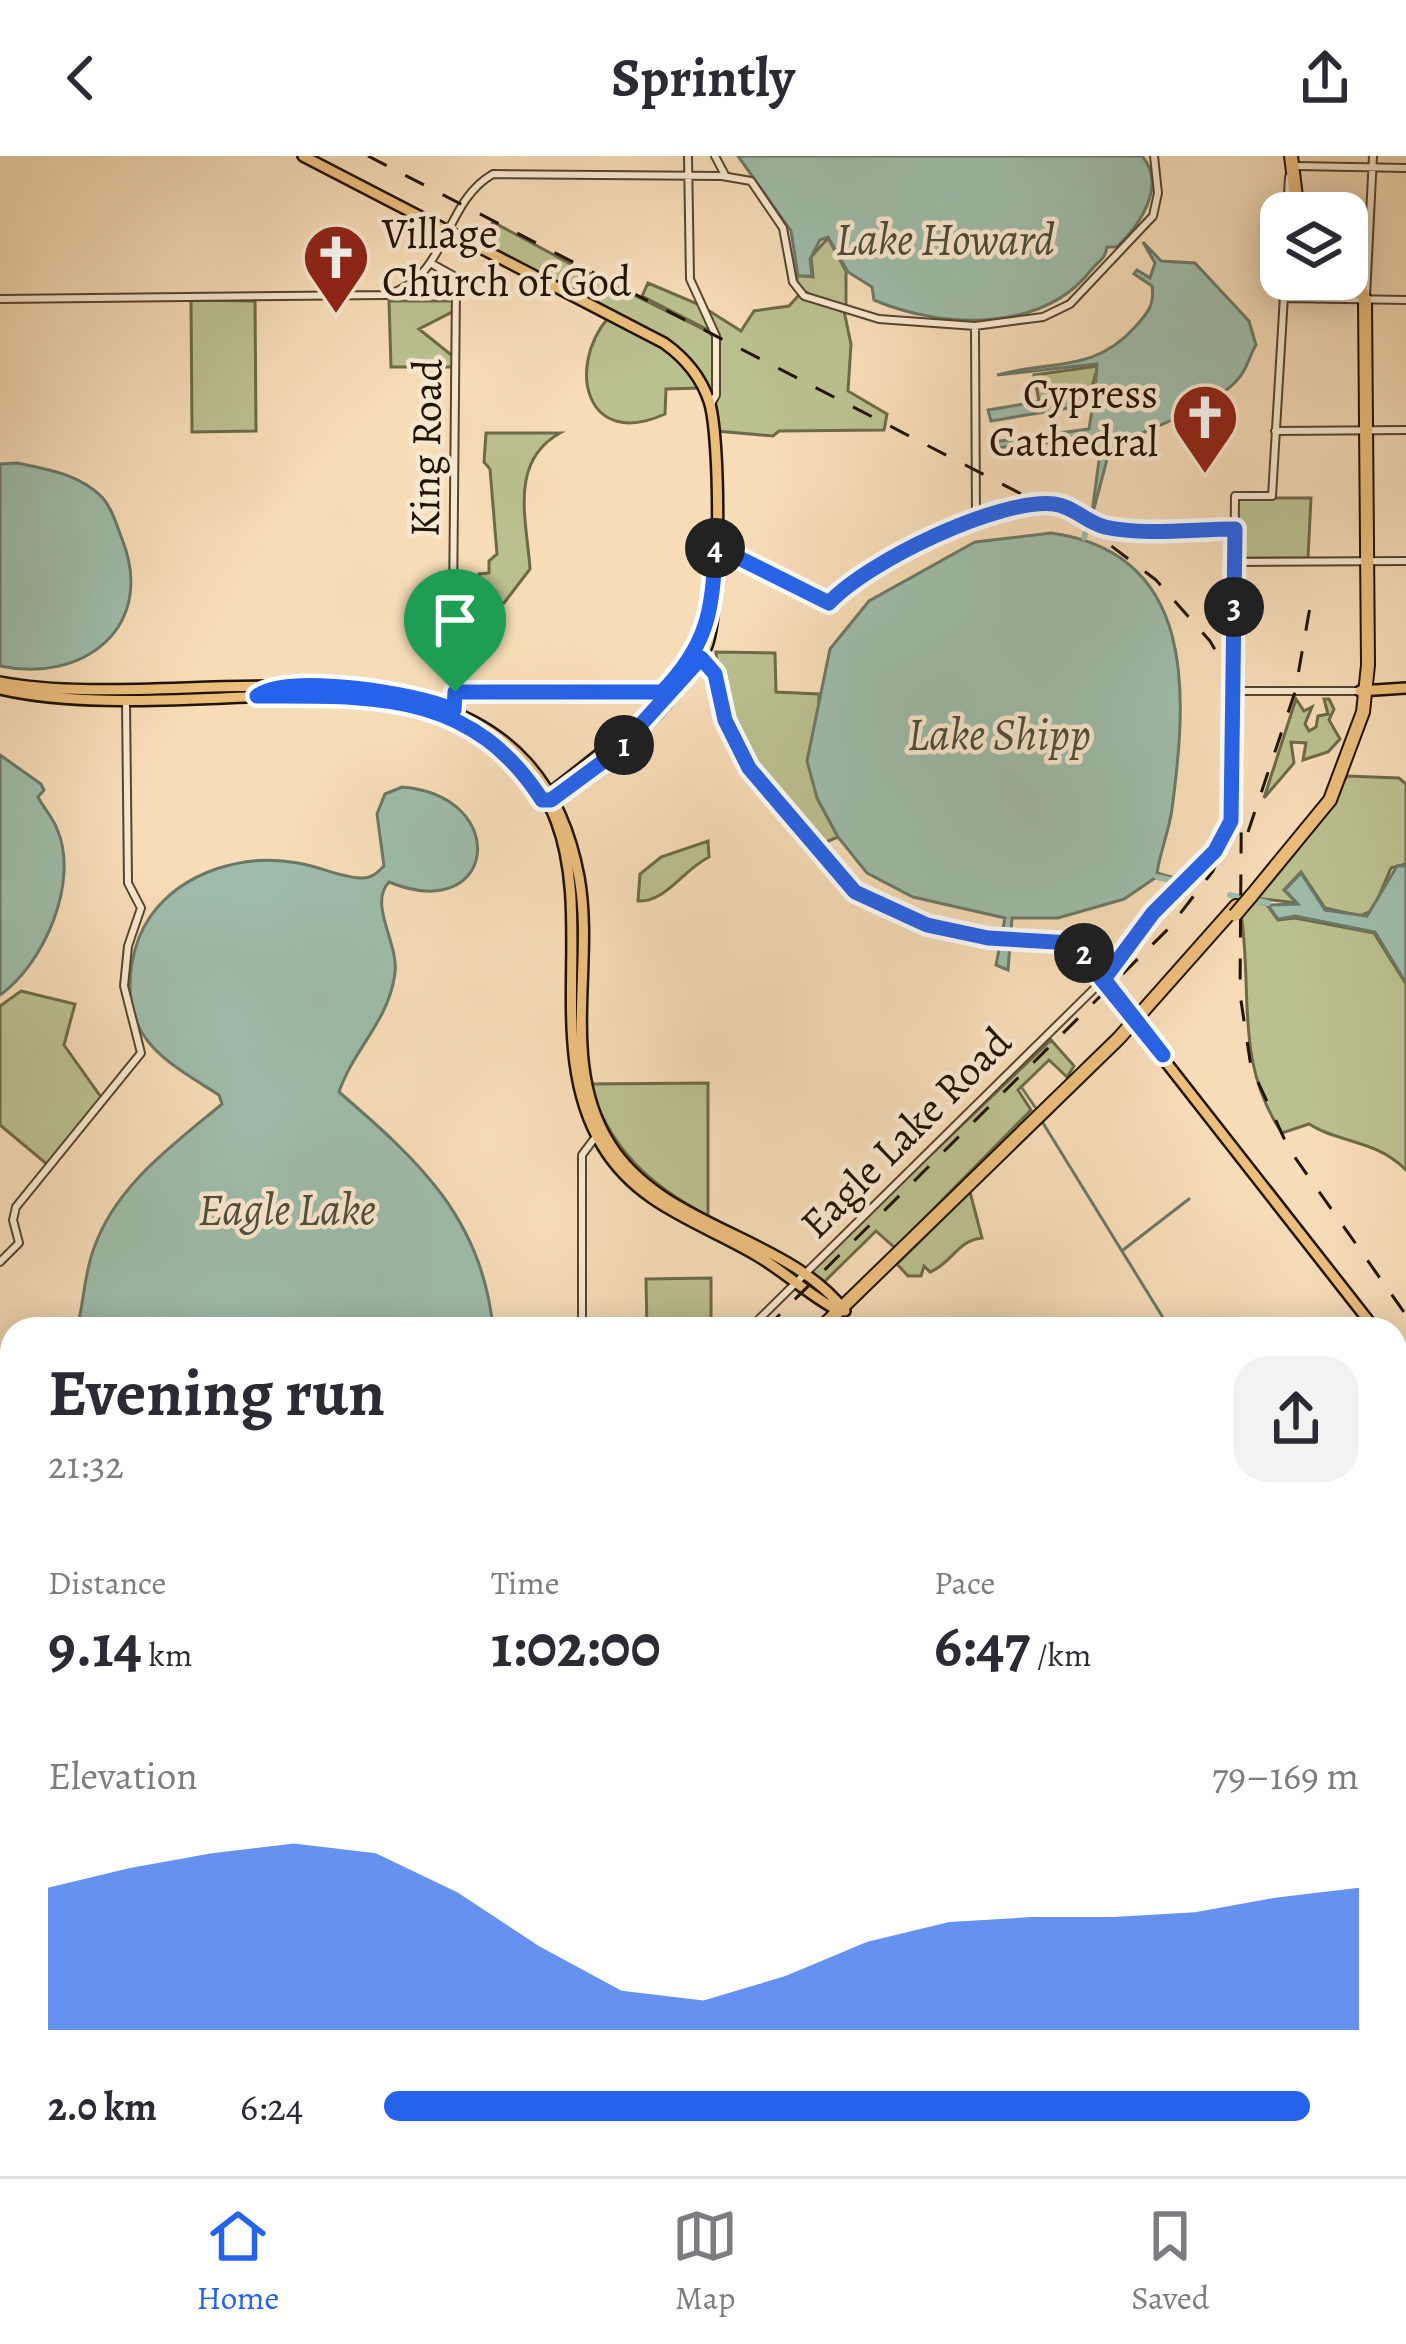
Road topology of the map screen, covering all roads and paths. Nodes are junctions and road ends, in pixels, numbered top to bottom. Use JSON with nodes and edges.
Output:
{"nodes":[{"id":1,"x":303,"y":156,"type":"edge"},
{"id":2,"x":690,"y":156,"type":"edge"},
{"id":3,"x":715,"y":156,"type":"edge"},
{"id":4,"x":1154,"y":156,"type":"edge"},
{"id":5,"x":1373,"y":156,"type":"edge"},
{"id":6,"x":1290,"y":165,"type":"edge"},
{"id":7,"x":1372,"y":168,"type":"junction"},
{"id":8,"x":1406,"y":168,"type":"edge"},
{"id":9,"x":690,"y":178,"type":"junction"},
{"id":10,"x":727,"y":178,"type":"junction"},
{"id":11,"x":449,"y":231,"type":"junction"},
{"id":12,"x":1369,"y":233,"type":"joint"},
{"id":13,"x":432,"y":264,"type":"junction"},
{"id":14,"x":1368,"y":266,"type":"edge"},
{"id":15,"x":0,"y":299,"type":"edge"},
{"id":16,"x":1283,"y":300,"type":"edge"},
{"id":17,"x":1365,"y":300,"type":"edge"},
{"id":18,"x":1368,"y":300,"type":"edge"},
{"id":19,"x":1406,"y":300,"type":"edge"},
{"id":20,"x":977,"y":328,"type":"junction"},
{"id":21,"x":710,"y":404,"type":"junction"},
{"id":22,"x":1366,"y":430,"type":"junction"},
{"id":23,"x":1406,"y":430,"type":"edge"},
{"id":24,"x":1275,"y":431,"type":"junction"},
{"id":25,"x":966,"y":484,"type":"dead end"},
{"id":26,"x":975,"y":488,"type":"junction"},
{"id":27,"x":976,"y":520,"type":"junction"},
{"id":28,"x":1235,"y":529,"type":"junction"},
{"id":29,"x":715,"y":546,"type":"junction"},
{"id":30,"x":1367,"y":561,"type":"junction"},
{"id":31,"x":1406,"y":561,"type":"edge"},
{"id":32,"x":1235,"y":562,"type":"junction"},
{"id":33,"x":698,"y":656,"type":"junction"},
{"id":34,"x":0,"y":685,"type":"edge"},
{"id":35,"x":334,"y":688,"type":"junction"},
{"id":36,"x":1238,"y":691,"type":"junction"},
{"id":37,"x":1364,"y":691,"type":"junction"},
{"id":38,"x":1406,"y":691,"type":"edge"},
{"id":39,"x":257,"y":692,"type":"junction"},
{"id":40,"x":455,"y":692,"type":"junction"},
{"id":41,"x":126,"y":693,"type":"junction"},
{"id":42,"x":661,"y":693,"type":"junction"},
{"id":43,"x":310,"y":695,"type":"junction"},
{"id":44,"x":453,"y":714,"type":"junction"},
{"id":45,"x":650,"y":718,"type":"junction"},
{"id":46,"x":547,"y":798,"type":"junction"},
{"id":47,"x":1104,"y":979,"type":"junction"},
{"id":48,"x":1137,"y":1020,"type":"junction"},
{"id":49,"x":600,"y":1134,"type":"junction"},
{"id":50,"x":939,"y":1214,"type":"junction"},
{"id":51,"x":0,"y":1262,"type":"edge"},
{"id":52,"x":890,"y":1263,"type":"junction"},
{"id":53,"x":799,"y":1279,"type":"junction"},
{"id":54,"x":841,"y":1309,"type":"junction"},
{"id":55,"x":582,"y":1317,"type":"edge"},
{"id":56,"x":761,"y":1317,"type":"edge"},
{"id":57,"x":834,"y":1317,"type":"edge"},
{"id":58,"x":1366,"y":1317,"type":"edge"}],
"edges":[{"from":1,"to":11,"type":"main road"},
{"from":2,"to":9,"type":"street"},
{"from":3,"to":10,"type":"street"},
{"from":4,"to":20,"type":"street"},
{"from":5,"to":7,"type":"street"},
{"from":6,"to":7,"type":"street"},
{"from":7,"to":8,"type":"street"},
{"from":7,"to":12,"type":"street"},
{"from":9,"to":10,"type":"street"},
{"from":9,"to":11,"type":"street"},
{"from":9,"to":21,"type":"street"},
{"from":10,"to":20,"type":"street"},
{"from":11,"to":13,"type":"street"},
{"from":11,"to":21,"type":"main road"},
{"from":12,"to":14,"type":"street"},
{"from":13,"to":15,"type":"street"},
{"from":13,"to":40,"type":"street","name":"King Road"},
{"from":16,"to":24,"type":"street"},
{"from":17,"to":22,"type":"highway"},
{"from":18,"to":19,"type":"street"},
{"from":20,"to":26,"type":"street"},
{"from":21,"to":29,"type":"main road"},
{"from":22,"to":23,"type":"street"},
{"from":22,"to":24,"type":"street"},
{"from":22,"to":30,"type":"highway"},
{"from":24,"to":28,"type":"street","name":"Eagle Lake Road"},
{"from":25,"to":26,"type":"street"},
{"from":26,"to":27,"type":"street"},
{"from":27,"to":28,"type":"street"},
{"from":27,"to":29,"type":"street"},
{"from":28,"to":32,"type":"street","name":"Eagle Lake Road"},
{"from":29,"to":33,"type":"main road"},
{"from":30,"to":31,"type":"street"},
{"from":30,"to":32,"type":"street"},
{"from":30,"to":37,"type":"highway"},
{"from":32,"to":36,"type":"street","name":"Eagle Lake Road"},
{"from":33,"to":42,"type":"main road"},
{"from":33,"to":45,"type":"main road"},
{"from":33,"to":47,"type":"street"},
{"from":34,"to":41,"type":"main road"},
{"from":35,"to":39,"type":"main road"},
{"from":35,"to":43,"type":"main road"},
{"from":35,"to":44,"type":"main road"},
{"from":36,"to":37,"type":"street"},
{"from":36,"to":47,"type":"street","name":"Eagle Lake Road"},
{"from":37,"to":38,"type":"main road"},
{"from":37,"to":48,"type":"highway","bridge":true},
{"from":39,"to":41,"type":"main road"},
{"from":39,"to":41,"type":"main road"},
{"from":39,"to":43,"type":"main road"},
{"from":40,"to":42,"type":"street"},
{"from":40,"to":44,"type":"street","name":"King Road"},
{"from":41,"to":51,"type":"street"},
{"from":42,"to":45,"type":"main road"},
{"from":42,"to":46,"type":"main road"},
{"from":43,"to":44,"type":"main road"},
{"from":44,"to":46,"type":"main road"},
{"from":45,"to":46,"type":"main road"},
{"from":46,"to":49,"type":"main road"},
{"from":47,"to":48,"type":"street"},
{"from":47,"to":53,"type":"street","name":"Eagle Lake Road"},
{"from":48,"to":50,"type":"highway"},
{"from":48,"to":58,"type":"main road"},
{"from":49,"to":53,"type":"main road"},
{"from":49,"to":55,"type":"street"},
{"from":50,"to":52,"type":"highway"},
{"from":50,"to":52,"type":"highway"},
{"from":52,"to":54,"type":"highway"},
{"from":52,"to":54,"type":"highway"},
{"from":53,"to":54,"type":"main road"},
{"from":53,"to":56,"type":"street","name":"Eagle Lake Road"},
{"from":54,"to":57,"type":"highway"}]}
